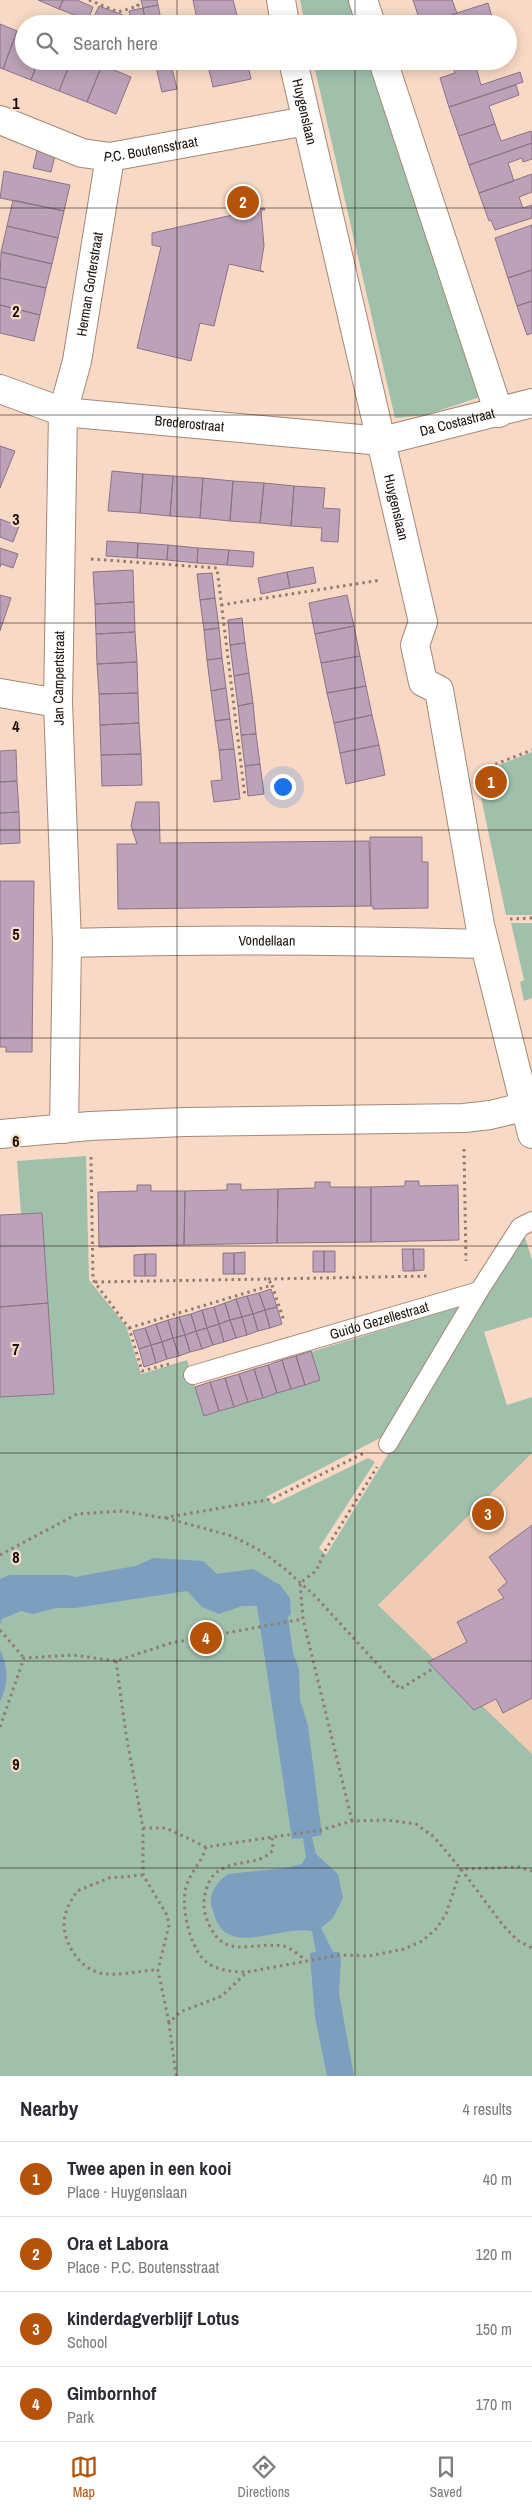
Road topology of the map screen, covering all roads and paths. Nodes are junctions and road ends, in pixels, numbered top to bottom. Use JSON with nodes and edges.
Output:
{"nodes":[{"id":1,"x":89,"y":0,"type":"edge"},
{"id":2,"x":137,"y":0,"type":"edge"},
{"id":3,"x":280,"y":0,"type":"edge"},
{"id":4,"x":363,"y":0,"type":"edge"},
{"id":5,"x":284,"y":15,"type":"edge"},
{"id":6,"x":368,"y":15,"type":"edge"},
{"id":7,"x":295,"y":70,"type":"edge"},
{"id":8,"x":386,"y":70,"type":"edge"},
{"id":9,"x":0,"y":120,"type":"edge"},
{"id":10,"x":306,"y":121,"type":"junction"},
{"id":11,"x":110,"y":157,"type":"junction"},
{"id":12,"x":0,"y":389,"type":"edge"},
{"id":13,"x":532,"y":403,"type":"edge"},
{"id":14,"x":62,"y":412,"type":"junction"},
{"id":15,"x":499,"y":413,"type":"junction"},
{"id":16,"x":382,"y":441,"type":"junction"},
{"id":17,"x":60,"y":557,"type":"junction"},
{"id":18,"x":412,"y":575,"type":"junction"},
{"id":19,"x":221,"y":605,"type":"junction"},
{"id":20,"x":0,"y":693,"type":"edge"},
{"id":21,"x":58,"y":703,"type":"junction"},
{"id":22,"x":532,"y":750,"type":"edge"},
{"id":23,"x":454,"y":780,"type":"junction"},
{"id":24,"x":245,"y":797,"type":"dead end"},
{"id":25,"x":67,"y":943,"type":"junction"},
{"id":26,"x":484,"y":944,"type":"junction"},
{"id":27,"x":528,"y":1106,"type":"edge"},
{"id":28,"x":464,"y":1118,"type":"junction"},
{"id":29,"x":90,"y":1126,"type":"junction"},
{"id":30,"x":64,"y":1129,"type":"junction"},
{"id":31,"x":0,"y":1134,"type":"edge"},
{"id":32,"x":532,"y":1134,"type":"edge"},
{"id":33,"x":532,"y":1221,"type":"edge"},
{"id":34,"x":466,"y":1266,"type":"dead end"},
{"id":35,"x":437,"y":1276,"type":"dead end"},
{"id":36,"x":268,"y":1279,"type":"junction"},
{"id":37,"x":95,"y":1282,"type":"junction"},
{"id":38,"x":272,"y":1286,"type":"junction"},
{"id":39,"x":479,"y":1291,"type":"junction"},
{"id":40,"x":129,"y":1328,"type":"junction"},
{"id":41,"x":292,"y":1345,"type":"junction"},
{"id":42,"x":193,"y":1375,"type":"joint"},
{"id":43,"x":388,"y":1444,"type":"junction"},
{"id":44,"x":163,"y":1518,"type":"junction"},
{"id":45,"x":0,"y":1555,"type":"edge"},
{"id":46,"x":300,"y":1584,"type":"junction"},
{"id":47,"x":303,"y":1620,"type":"junction"},
{"id":48,"x":0,"y":1630,"type":"edge"},
{"id":49,"x":24,"y":1658,"type":"junction"},
{"id":50,"x":116,"y":1661,"type":"junction"},
{"id":51,"x":434,"y":1668,"type":"dead end"},
{"id":52,"x":0,"y":1727,"type":"edge"},
{"id":53,"x":352,"y":1821,"type":"junction"},
{"id":54,"x":143,"y":1828,"type":"junction"},
{"id":55,"x":272,"y":1838,"type":"junction"},
{"id":56,"x":206,"y":1846,"type":"junction"},
{"id":57,"x":462,"y":1869,"type":"junction"},
{"id":58,"x":532,"y":1871,"type":"edge"},
{"id":59,"x":143,"y":1875,"type":"junction"},
{"id":60,"x":532,"y":1948,"type":"edge"},
{"id":61,"x":308,"y":1960,"type":"junction"},
{"id":62,"x":158,"y":1970,"type":"junction"},
{"id":63,"x":247,"y":1972,"type":"junction"},
{"id":64,"x":169,"y":2023,"type":"junction"},
{"id":65,"x":176,"y":2076,"type":"edge"}],
"edges":[{"from":1,"to":2,"type":"path"},
{"from":3,"to":5,"type":"street"},
{"from":4,"to":6,"type":"street"},
{"from":7,"to":10,"type":"street","name":"Huygenslaan"},
{"from":8,"to":15,"type":"street"},
{"from":9,"to":11,"type":"street","name":"P.C. Boutensstraat"},
{"from":10,"to":11,"type":"street","name":"P.C. Boutensstraat"},
{"from":10,"to":16,"type":"street","name":"Huygenslaan"},
{"from":11,"to":14,"type":"street","name":"Herman Gorterstraat"},
{"from":12,"to":14,"type":"street","name":"Brederostraat"},
{"from":13,"to":15,"type":"street","name":"Da Costastraat"},
{"from":14,"to":16,"type":"street","name":"Brederostraat"},
{"from":14,"to":17,"type":"street","name":"Jan Campertstraat"},
{"from":15,"to":16,"type":"street","name":"Da Costastraat"},
{"from":16,"to":18,"type":"street","name":"Huygenslaan"},
{"from":17,"to":19,"type":"path"},
{"from":17,"to":21,"type":"street","name":"Jan Campertstraat"},
{"from":18,"to":19,"type":"path"},
{"from":18,"to":23,"type":"street","name":"Huygenslaan"},
{"from":19,"to":24,"type":"path"},
{"from":20,"to":21,"type":"street"},
{"from":21,"to":25,"type":"street","name":"Jan Campertstraat"},
{"from":22,"to":23,"type":"path"},
{"from":23,"to":26,"type":"street","name":"Huygenslaan"},
{"from":25,"to":26,"type":"street","name":"Vondellaan"},
{"from":25,"to":30,"type":"street"},
{"from":26,"to":27,"type":"street"},
{"from":27,"to":28,"type":"street"},
{"from":27,"to":32,"type":"street"},
{"from":28,"to":29,"type":"street"},
{"from":28,"to":34,"type":"path"},
{"from":29,"to":30,"type":"street"},
{"from":29,"to":37,"type":"path"},
{"from":30,"to":31,"type":"street"},
{"from":33,"to":39,"type":"lane"},
{"from":35,"to":36,"type":"path"},
{"from":36,"to":37,"type":"path"},
{"from":36,"to":38,"type":"path"},
{"from":37,"to":40,"type":"path"},
{"from":38,"to":40,"type":"path"},
{"from":38,"to":41,"type":"path"},
{"from":39,"to":41,"type":"lane","name":"Guido Gezellestraat"},
{"from":39,"to":43,"type":"lane"},
{"from":40,"to":42,"type":"path"},
{"from":41,"to":42,"type":"lane","name":"Guido Gezellestraat"},
{"from":43,"to":44,"type":"path"},
{"from":43,"to":46,"type":"path"},
{"from":44,"to":45,"type":"path"},
{"from":44,"to":46,"type":"path"},
{"from":46,"to":47,"type":"path"},
{"from":46,"to":51,"type":"path"},
{"from":47,"to":50,"type":"path"},
{"from":47,"to":53,"type":"path"},
{"from":48,"to":49,"type":"path"},
{"from":49,"to":50,"type":"path"},
{"from":49,"to":52,"type":"path"},
{"from":50,"to":54,"type":"path"},
{"from":53,"to":55,"type":"path"},
{"from":53,"to":57,"type":"path"},
{"from":54,"to":56,"type":"path"},
{"from":54,"to":59,"type":"path"},
{"from":55,"to":56,"type":"path"},
{"from":55,"to":61,"type":"path"},
{"from":56,"to":63,"type":"path"},
{"from":57,"to":58,"type":"path"},
{"from":57,"to":60,"type":"path"},
{"from":57,"to":61,"type":"path"},
{"from":59,"to":62,"type":"path"},
{"from":59,"to":62,"type":"path"},
{"from":61,"to":63,"type":"path"},
{"from":62,"to":64,"type":"path"},
{"from":63,"to":64,"type":"path"},
{"from":64,"to":65,"type":"path"}]}
